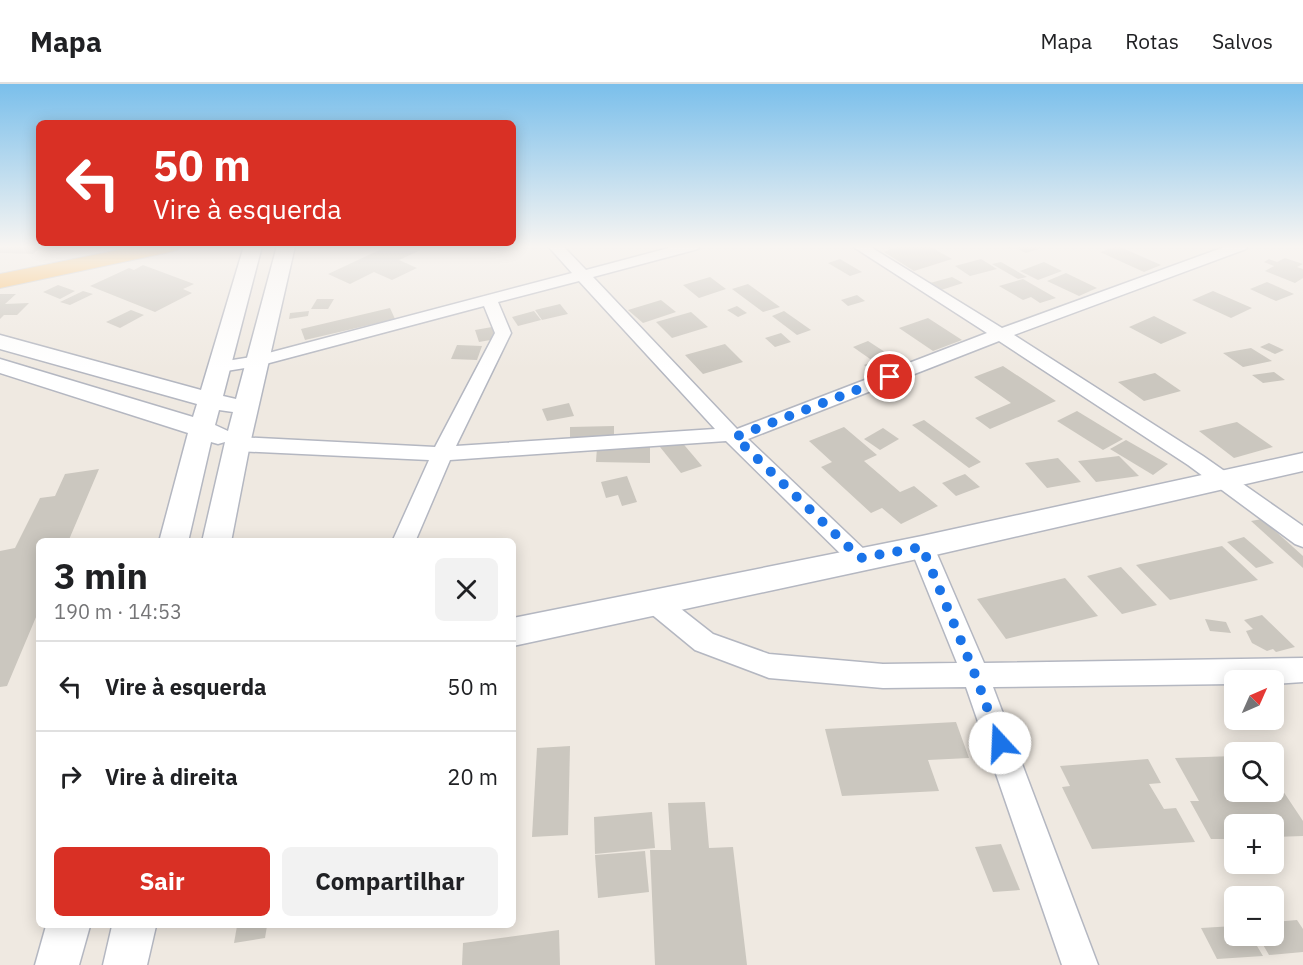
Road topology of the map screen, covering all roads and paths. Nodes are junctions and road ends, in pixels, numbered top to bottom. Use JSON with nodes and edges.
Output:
{"nodes":[{"id":1,"x":242,"y":287,"type":"edge"},
{"id":2,"x":274,"y":287,"type":"edge"},
{"id":3,"x":536,"y":287,"type":"edge"},
{"id":4,"x":595,"y":287,"type":"edge"},
{"id":5,"x":925,"y":287,"type":"edge"},
{"id":6,"x":1129,"y":287,"type":"edge"},
{"id":7,"x":489,"y":300,"type":"junction"},
{"id":8,"x":1001,"y":334,"type":"junction"},
{"id":9,"x":0,"y":342,"type":"edge"},
{"id":10,"x":258,"y":361,"type":"junction"},
{"id":11,"x":0,"y":366,"type":"edge"},
{"id":12,"x":220,"y":367,"type":"junction"},
{"id":13,"x":211,"y":401,"type":"junction"},
{"id":14,"x":245,"y":409,"type":"junction"},
{"id":15,"x":200,"y":428,"type":"junction"},
{"id":16,"x":733,"y":435,"type":"junction"},
{"id":17,"x":237,"y":444,"type":"junction"},
{"id":18,"x":442,"y":454,"type":"junction"},
{"id":19,"x":1303,"y":462,"type":"edge"},
{"id":20,"x":1225,"y":479,"type":"junction"},
{"id":21,"x":173,"y":538,"type":"edge"},
{"id":22,"x":217,"y":538,"type":"edge"},
{"id":23,"x":405,"y":538,"type":"edge"},
{"id":24,"x":1303,"y":538,"type":"edge"},
{"id":25,"x":922,"y":547,"type":"junction"},
{"id":26,"x":860,"y":558,"type":"junction"},
{"id":27,"x":653,"y":601,"type":"junction"},
{"id":28,"x":516,"y":631,"type":"edge"},
{"id":29,"x":1303,"y":670,"type":"edge"},
{"id":30,"x":976,"y":677,"type":"junction"},
{"id":31,"x":67,"y":928,"type":"edge"},
{"id":32,"x":134,"y":928,"type":"edge"},
{"id":33,"x":57,"y":965,"type":"edge"},
{"id":34,"x":125,"y":965,"type":"edge"},
{"id":35,"x":1080,"y":965,"type":"edge"}],
"edges":[{"from":1,"to":12,"type":"street"},
{"from":2,"to":10,"type":"street"},
{"from":3,"to":7,"type":"street"},
{"from":4,"to":16,"type":"street"},
{"from":5,"to":8,"type":"street"},
{"from":6,"to":8,"type":"street"},
{"from":7,"to":10,"type":"street"},
{"from":7,"to":18,"type":"street"},
{"from":8,"to":16,"type":"street"},
{"from":8,"to":20,"type":"street"},
{"from":9,"to":13,"type":"street"},
{"from":10,"to":12,"type":"street"},
{"from":10,"to":14,"type":"street"},
{"from":11,"to":15,"type":"street"},
{"from":12,"to":13,"type":"street"},
{"from":13,"to":14,"type":"street"},
{"from":13,"to":15,"type":"street"},
{"from":14,"to":17,"type":"street"},
{"from":15,"to":17,"type":"street"},
{"from":15,"to":21,"type":"street"},
{"from":16,"to":18,"type":"street"},
{"from":16,"to":26,"type":"street"},
{"from":17,"to":18,"type":"street"},
{"from":17,"to":22,"type":"street"},
{"from":18,"to":23,"type":"street"},
{"from":19,"to":20,"type":"street"},
{"from":20,"to":24,"type":"street"},
{"from":20,"to":25,"type":"street"},
{"from":25,"to":26,"type":"street"},
{"from":25,"to":30,"type":"street"},
{"from":26,"to":27,"type":"street"},
{"from":27,"to":28,"type":"street"},
{"from":27,"to":30,"type":"street"},
{"from":29,"to":30,"type":"street"},
{"from":30,"to":35,"type":"street"},
{"from":31,"to":33,"type":"street"},
{"from":32,"to":34,"type":"street"}]}
